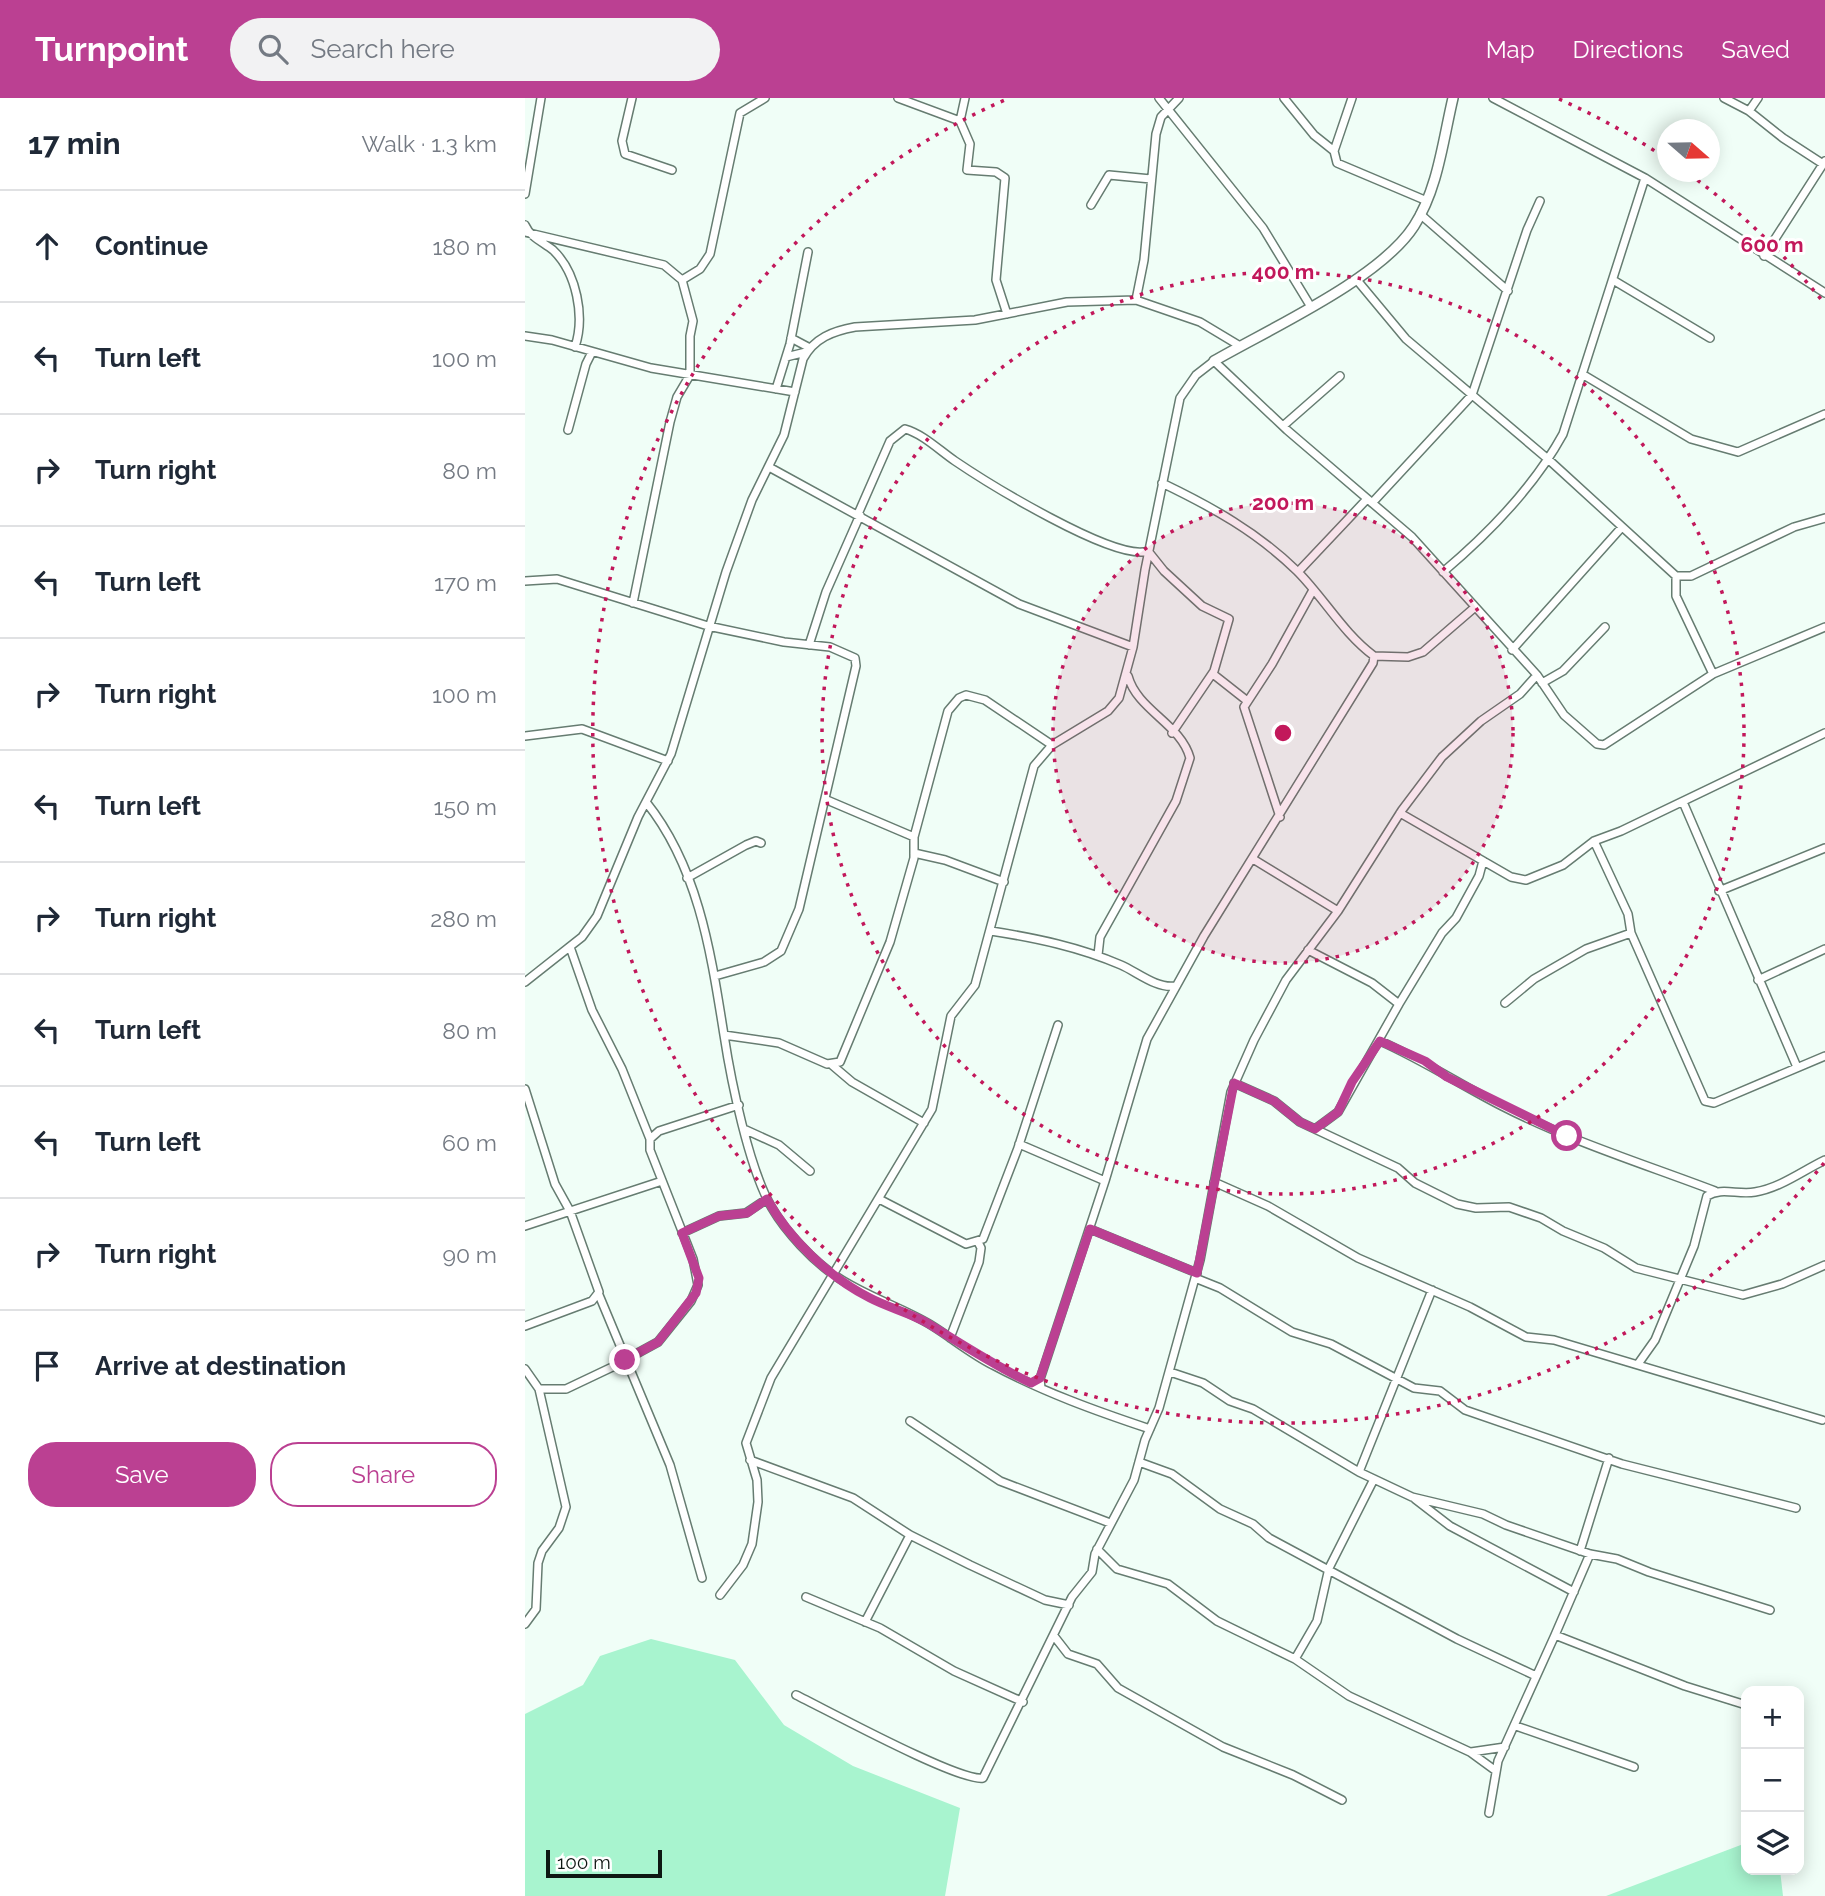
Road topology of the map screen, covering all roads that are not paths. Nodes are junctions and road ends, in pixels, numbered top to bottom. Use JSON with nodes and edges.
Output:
{"nodes":[{"id":1,"x":541,"y":98,"type":"edge"},
{"id":2,"x":632,"y":98,"type":"edge"},
{"id":3,"x":765,"y":98,"type":"edge"},
{"id":4,"x":898,"y":98,"type":"edge"},
{"id":5,"x":965,"y":98,"type":"edge"},
{"id":6,"x":1159,"y":98,"type":"edge"},
{"id":7,"x":1179,"y":98,"type":"edge"},
{"id":8,"x":1284,"y":98,"type":"edge"},
{"id":9,"x":1352,"y":98,"type":"edge"},
{"id":10,"x":1453,"y":98,"type":"edge"},
{"id":11,"x":1493,"y":98,"type":"edge"},
{"id":12,"x":1724,"y":98,"type":"edge"},
{"id":13,"x":1758,"y":98,"type":"edge"},
{"id":14,"x":1168,"y":109,"type":"junction"},
{"id":15,"x":1749,"y":111,"type":"junction"},
{"id":16,"x":960,"y":121,"type":"junction"},
{"id":17,"x":1334,"y":151,"type":"junction"},
{"id":18,"x":1824,"y":162,"type":"edge"},
{"id":19,"x":671,"y":170,"type":"dead end"},
{"id":20,"x":1645,"y":178,"type":"junction"},
{"id":21,"x":1151,"y":179,"type":"junction"},
{"id":22,"x":525,"y":194,"type":"edge"},
{"id":23,"x":1427,"y":201,"type":"junction"},
{"id":24,"x":1540,"y":201,"type":"dead end"},
{"id":25,"x":1091,"y":205,"type":"dead end"},
{"id":26,"x":1420,"y":214,"type":"junction"},
{"id":27,"x":526,"y":230,"type":"edge"},
{"id":28,"x":808,"y":252,"type":"dead end"},
{"id":29,"x":1764,"y":256,"type":"junction"},
{"id":30,"x":1356,"y":279,"type":"junction"},
{"id":31,"x":682,"y":280,"type":"junction"},
{"id":32,"x":1613,"y":280,"type":"junction"},
{"id":33,"x":1508,"y":291,"type":"junction"},
{"id":34,"x":1825,"y":293,"type":"edge"},
{"id":35,"x":1136,"y":300,"type":"junction"},
{"id":36,"x":1311,"y":307,"type":"junction"},
{"id":37,"x":1007,"y":314,"type":"junction"},
{"id":38,"x":525,"y":336,"type":"edge"},
{"id":39,"x":791,"y":338,"type":"junction"},
{"id":40,"x":1710,"y":338,"type":"dead end"},
{"id":41,"x":1240,"y":346,"type":"junction"},
{"id":42,"x":575,"y":347,"type":"junction"},
{"id":43,"x":807,"y":350,"type":"junction"},
{"id":44,"x":592,"y":352,"type":"junction"},
{"id":45,"x":786,"y":357,"type":"junction"},
{"id":46,"x":1214,"y":360,"type":"junction"},
{"id":47,"x":1582,"y":374,"type":"junction"},
{"id":48,"x":690,"y":375,"type":"junction"},
{"id":49,"x":1340,"y":376,"type":"dead end"},
{"id":50,"x":776,"y":389,"type":"junction"},
{"id":51,"x":795,"y":392,"type":"junction"},
{"id":52,"x":1472,"y":395,"type":"junction"},
{"id":53,"x":1825,"y":414,"type":"edge"},
{"id":54,"x":1283,"y":426,"type":"junction"},
{"id":55,"x":568,"y":430,"type":"dead end"},
{"id":56,"x":1549,"y":460,"type":"junction"},
{"id":57,"x":769,"y":467,"type":"junction"},
{"id":58,"x":1161,"y":483,"type":"junction"},
{"id":59,"x":1369,"y":501,"type":"junction"},
{"id":60,"x":859,"y":514,"type":"junction"},
{"id":61,"x":1825,"y":518,"type":"edge"},
{"id":62,"x":1622,"y":527,"type":"junction"},
{"id":63,"x":1148,"y":551,"type":"junction"},
{"id":64,"x":1298,"y":572,"type":"junction"},
{"id":65,"x":1443,"y":572,"type":"junction"},
{"id":66,"x":1676,"y":576,"type":"junction"},
{"id":67,"x":525,"y":581,"type":"edge"},
{"id":68,"x":1313,"y":590,"type":"junction"},
{"id":69,"x":633,"y":603,"type":"junction"},
{"id":70,"x":1474,"y":608,"type":"junction"},
{"id":71,"x":708,"y":626,"type":"junction"},
{"id":72,"x":1605,"y":627,"type":"dead end"},
{"id":73,"x":1825,"y":627,"type":"edge"},
{"id":74,"x":809,"y":645,"type":"junction"},
{"id":75,"x":1133,"y":647,"type":"junction"},
{"id":76,"x":1512,"y":650,"type":"junction"},
{"id":77,"x":1374,"y":656,"type":"junction"},
{"id":78,"x":1213,"y":674,"type":"junction"},
{"id":79,"x":1713,"y":674,"type":"junction"},
{"id":80,"x":1537,"y":676,"type":"junction"},
{"id":81,"x":1542,"y":683,"type":"junction"},
{"id":82,"x":1127,"y":689,"type":"junction"},
{"id":83,"x":1246,"y":700,"type":"junction"},
{"id":84,"x":1172,"y":733,"type":"junction"},
{"id":85,"x":1825,"y":733,"type":"edge"},
{"id":86,"x":525,"y":736,"type":"edge"},
{"id":87,"x":1052,"y":745,"type":"junction"},
{"id":88,"x":668,"y":761,"type":"junction"},
{"id":89,"x":827,"y":800,"type":"junction"},
{"id":90,"x":646,"y":802,"type":"junction"},
{"id":91,"x":1683,"y":802,"type":"junction"},
{"id":92,"x":1401,"y":813,"type":"junction"},
{"id":93,"x":1280,"y":817,"type":"junction"},
{"id":94,"x":914,"y":837,"type":"junction"},
{"id":95,"x":1594,"y":841,"type":"junction"},
{"id":96,"x":761,"y":843,"type":"dead end"},
{"id":97,"x":1825,"y":848,"type":"edge"},
{"id":98,"x":914,"y":853,"type":"junction"},
{"id":99,"x":1253,"y":859,"type":"junction"},
{"id":100,"x":1483,"y":861,"type":"junction"},
{"id":101,"x":687,"y":878,"type":"junction"},
{"id":102,"x":1004,"y":882,"type":"junction"},
{"id":103,"x":1719,"y":891,"type":"junction"},
{"id":104,"x":1338,"y":911,"type":"junction"},
{"id":105,"x":991,"y":930,"type":"junction"},
{"id":106,"x":1632,"y":933,"type":"junction"},
{"id":107,"x":570,"y":947,"type":"junction"},
{"id":108,"x":1825,"y":949,"type":"edge"},
{"id":109,"x":1308,"y":950,"type":"junction"},
{"id":110,"x":1098,"y":955,"type":"junction"},
{"id":111,"x":715,"y":976,"type":"junction"},
{"id":112,"x":1758,"y":980,"type":"junction"},
{"id":113,"x":525,"y":982,"type":"edge"},
{"id":114,"x":1175,"y":986,"type":"junction"},
{"id":115,"x":1166,"y":987,"type":"junction"},
{"id":116,"x":1169,"y":996,"type":"junction"},
{"id":117,"x":1505,"y":1003,"type":"dead end"},
{"id":118,"x":1399,"y":1004,"type":"junction"},
{"id":119,"x":1058,"y":1025,"type":"dead end"},
{"id":120,"x":724,"y":1035,"type":"junction"},
{"id":121,"x":1380,"y":1041,"type":"junction"},
{"id":122,"x":1825,"y":1056,"type":"edge"},
{"id":123,"x":831,"y":1064,"type":"junction"},
{"id":124,"x":1797,"y":1067,"type":"junction"},
{"id":125,"x":1234,"y":1083,"type":"junction"},
{"id":126,"x":525,"y":1090,"type":"edge"},
{"id":127,"x":739,"y":1105,"type":"junction"},
{"id":128,"x":925,"y":1122,"type":"junction"},
{"id":129,"x":1315,"y":1129,"type":"junction"},
{"id":130,"x":746,"y":1130,"type":"junction"},
{"id":131,"x":650,"y":1139,"type":"junction"},
{"id":132,"x":1019,"y":1144,"type":"junction"},
{"id":133,"x":1825,"y":1160,"type":"edge"},
{"id":134,"x":810,"y":1171,"type":"dead end"},
{"id":135,"x":662,"y":1181,"type":"junction"},
{"id":136,"x":1105,"y":1181,"type":"junction"},
{"id":137,"x":1214,"y":1182,"type":"junction"},
{"id":138,"x":1715,"y":1191,"type":"junction"},
{"id":139,"x":767,"y":1199,"type":"junction"},
{"id":140,"x":879,"y":1199,"type":"junction"},
{"id":141,"x":571,"y":1211,"type":"junction"},
{"id":142,"x":525,"y":1226,"type":"edge"},
{"id":143,"x":1090,"y":1229,"type":"junction"},
{"id":144,"x":682,"y":1233,"type":"junction"},
{"id":145,"x":978,"y":1242,"type":"junction"},
{"id":146,"x":1824,"y":1266,"type":"edge"},
{"id":147,"x":834,"y":1275,"type":"junction"},
{"id":148,"x":1196,"y":1275,"type":"junction"},
{"id":149,"x":1679,"y":1279,"type":"junction"},
{"id":150,"x":1432,"y":1290,"type":"junction"},
{"id":151,"x":599,"y":1295,"type":"junction"},
{"id":152,"x":525,"y":1326,"type":"edge"},
{"id":153,"x":950,"y":1339,"type":"junction"},
{"id":154,"x":625,"y":1361,"type":"junction"},
{"id":155,"x":1638,"y":1364,"type":"junction"},
{"id":156,"x":525,"y":1369,"type":"edge"},
{"id":157,"x":1170,"y":1372,"type":"junction"},
{"id":158,"x":1040,"y":1378,"type":"junction"},
{"id":159,"x":1398,"y":1380,"type":"junction"},
{"id":160,"x":1031,"y":1383,"type":"junction"},
{"id":161,"x":1041,"y":1388,"type":"junction"},
{"id":162,"x":539,"y":1390,"type":"junction"},
{"id":163,"x":1822,"y":1420,"type":"dead end"},
{"id":164,"x":910,"y":1421,"type":"dead end"},
{"id":165,"x":1150,"y":1429,"type":"junction"},
{"id":166,"x":1609,"y":1458,"type":"junction"},
{"id":167,"x":750,"y":1460,"type":"junction"},
{"id":168,"x":1139,"y":1462,"type":"junction"},
{"id":169,"x":1359,"y":1472,"type":"junction"},
{"id":170,"x":1374,"y":1479,"type":"junction"},
{"id":171,"x":1412,"y":1496,"type":"junction"},
{"id":172,"x":1796,"y":1508,"type":"dead end"},
{"id":173,"x":1110,"y":1523,"type":"junction"},
{"id":174,"x":910,"y":1535,"type":"junction"},
{"id":175,"x":1097,"y":1549,"type":"junction"},
{"id":176,"x":1580,"y":1551,"type":"junction"},
{"id":177,"x":1590,"y":1554,"type":"junction"},
{"id":178,"x":1329,"y":1568,"type":"junction"},
{"id":179,"x":702,"y":1578,"type":"dead end"},
{"id":180,"x":1574,"y":1592,"type":"junction"},
{"id":181,"x":720,"y":1595,"type":"dead end"},
{"id":182,"x":806,"y":1597,"type":"dead end"},
{"id":183,"x":1069,"y":1605,"type":"junction"},
{"id":184,"x":1770,"y":1610,"type":"dead end"},
{"id":185,"x":865,"y":1622,"type":"junction"},
{"id":186,"x":525,"y":1624,"type":"edge"},
{"id":187,"x":1555,"y":1635,"type":"junction"},
{"id":188,"x":1054,"y":1636,"type":"junction"},
{"id":189,"x":1296,"y":1659,"type":"junction"},
{"id":190,"x":1536,"y":1676,"type":"junction"},
{"id":191,"x":796,"y":1695,"type":"dead end"},
{"id":192,"x":1023,"y":1702,"type":"junction"},
{"id":193,"x":1741,"y":1703,"type":"edge"},
{"id":194,"x":1516,"y":1726,"type":"junction"},
{"id":195,"x":1505,"y":1747,"type":"junction"},
{"id":196,"x":1470,"y":1752,"type":"junction"},
{"id":197,"x":1634,"y":1767,"type":"dead end"},
{"id":198,"x":1496,"y":1771,"type":"junction"},
{"id":199,"x":1342,"y":1800,"type":"dead end"},
{"id":200,"x":1489,"y":1813,"type":"dead end"}],
"edges":[{"from":1,"to":22,"type":"street"},
{"from":2,"to":19,"type":"street"},
{"from":3,"to":31,"type":"street"},
{"from":4,"to":16,"type":"street"},
{"from":5,"to":16,"type":"street"},
{"from":6,"to":14,"type":"street"},
{"from":7,"to":14,"type":"street"},
{"from":8,"to":17,"type":"street"},
{"from":9,"to":17,"type":"street"},
{"from":10,"to":23,"type":"street"},
{"from":11,"to":20,"type":"street"},
{"from":12,"to":15,"type":"street"},
{"from":13,"to":15,"type":"street"},
{"from":14,"to":21,"type":"street"},
{"from":14,"to":36,"type":"street"},
{"from":15,"to":18,"type":"street"},
{"from":16,"to":37,"type":"street"},
{"from":17,"to":23,"type":"street"},
{"from":18,"to":29,"type":"street"},
{"from":20,"to":29,"type":"street"},
{"from":20,"to":32,"type":"street"},
{"from":21,"to":25,"type":"street"},
{"from":21,"to":35,"type":"street"},
{"from":23,"to":26,"type":"street"},
{"from":24,"to":33,"type":"street"},
{"from":26,"to":30,"type":"street"},
{"from":26,"to":33,"type":"street"},
{"from":27,"to":31,"type":"street"},
{"from":27,"to":42,"type":"street"},
{"from":28,"to":39,"type":"street"},
{"from":29,"to":34,"type":"street"},
{"from":30,"to":36,"type":"street"},
{"from":30,"to":52,"type":"street"},
{"from":31,"to":48,"type":"street"},
{"from":32,"to":40,"type":"street"},
{"from":32,"to":47,"type":"street"},
{"from":33,"to":52,"type":"street"},
{"from":35,"to":37,"type":"street"},
{"from":35,"to":41,"type":"street"},
{"from":36,"to":41,"type":"street"},
{"from":37,"to":43,"type":"street"},
{"from":38,"to":42,"type":"street"},
{"from":39,"to":43,"type":"street"},
{"from":39,"to":45,"type":"street"},
{"from":41,"to":46,"type":"street"},
{"from":42,"to":44,"type":"street"},
{"from":43,"to":45,"type":"street"},
{"from":43,"to":51,"type":"street"},
{"from":44,"to":48,"type":"street"},
{"from":44,"to":55,"type":"street"},
{"from":45,"to":50,"type":"street"},
{"from":46,"to":54,"type":"street"},
{"from":46,"to":58,"type":"street"},
{"from":47,"to":53,"type":"street"},
{"from":47,"to":56,"type":"street"},
{"from":48,"to":50,"type":"street"},
{"from":48,"to":69,"type":"street"},
{"from":49,"to":54,"type":"street"},
{"from":50,"to":51,"type":"street"},
{"from":51,"to":57,"type":"street"},
{"from":52,"to":56,"type":"street"},
{"from":52,"to":59,"type":"street"},
{"from":54,"to":59,"type":"street"},
{"from":56,"to":62,"type":"street"},
{"from":56,"to":65,"type":"street"},
{"from":57,"to":60,"type":"street"},
{"from":57,"to":71,"type":"street"},
{"from":58,"to":63,"type":"street"},
{"from":58,"to":64,"type":"street"},
{"from":59,"to":64,"type":"street"},
{"from":59,"to":65,"type":"street"},
{"from":60,"to":63,"type":"street"},
{"from":60,"to":74,"type":"street"},
{"from":60,"to":75,"type":"street"},
{"from":61,"to":66,"type":"street"},
{"from":62,"to":66,"type":"street"},
{"from":62,"to":76,"type":"street"},
{"from":63,"to":75,"type":"street"},
{"from":63,"to":78,"type":"street"},
{"from":64,"to":68,"type":"street"},
{"from":65,"to":70,"type":"street"},
{"from":66,"to":79,"type":"street"},
{"from":67,"to":69,"type":"street"},
{"from":68,"to":77,"type":"street"},
{"from":68,"to":83,"type":"street"},
{"from":69,"to":71,"type":"street"},
{"from":70,"to":76,"type":"street"},
{"from":70,"to":77,"type":"street"},
{"from":71,"to":74,"type":"street"},
{"from":71,"to":88,"type":"street"},
{"from":72,"to":81,"type":"street"},
{"from":73,"to":79,"type":"street"},
{"from":74,"to":89,"type":"street"},
{"from":75,"to":82,"type":"street"},
{"from":76,"to":80,"type":"street"},
{"from":77,"to":93,"type":"street"},
{"from":78,"to":83,"type":"street"},
{"from":78,"to":84,"type":"street"},
{"from":79,"to":81,"type":"street"},
{"from":80,"to":81,"type":"street"},
{"from":80,"to":92,"type":"street"},
{"from":82,"to":84,"type":"street"},
{"from":82,"to":87,"type":"street"},
{"from":83,"to":93,"type":"street"},
{"from":84,"to":110,"type":"street"},
{"from":85,"to":91,"type":"street"},
{"from":86,"to":88,"type":"street"},
{"from":87,"to":94,"type":"street"},
{"from":87,"to":102,"type":"street"},
{"from":88,"to":90,"type":"street"},
{"from":89,"to":94,"type":"street"},
{"from":89,"to":111,"type":"street"},
{"from":90,"to":101,"type":"street"},
{"from":90,"to":107,"type":"street"},
{"from":91,"to":95,"type":"street"},
{"from":91,"to":103,"type":"street"},
{"from":92,"to":100,"type":"street"},
{"from":92,"to":104,"type":"street"},
{"from":93,"to":99,"type":"street"},
{"from":94,"to":98,"type":"street"},
{"from":95,"to":100,"type":"street"},
{"from":95,"to":106,"type":"street"},
{"from":96,"to":101,"type":"street"},
{"from":97,"to":103,"type":"street"},
{"from":98,"to":102,"type":"street"},
{"from":98,"to":123,"type":"street"},
{"from":99,"to":104,"type":"street"},
{"from":99,"to":114,"type":"street"},
{"from":100,"to":118,"type":"street"},
{"from":101,"to":111,"type":"street"},
{"from":102,"to":105,"type":"street"},
{"from":103,"to":112,"type":"street"},
{"from":104,"to":109,"type":"street"},
{"from":105,"to":110,"type":"street"},
{"from":105,"to":128,"type":"street"},
{"from":106,"to":117,"type":"street"},
{"from":106,"to":124,"type":"street"},
{"from":107,"to":113,"type":"street"},
{"from":107,"to":131,"type":"street"},
{"from":108,"to":112,"type":"street"},
{"from":109,"to":118,"type":"street"},
{"from":109,"to":125,"type":"street"},
{"from":110,"to":115,"type":"street"},
{"from":111,"to":120,"type":"street"},
{"from":112,"to":124,"type":"street"},
{"from":114,"to":115,"type":"street"},
{"from":114,"to":116,"type":"street"},
{"from":115,"to":116,"type":"street"},
{"from":116,"to":136,"type":"street"},
{"from":118,"to":121,"type":"street"},
{"from":119,"to":132,"type":"street"},
{"from":120,"to":123,"type":"street"},
{"from":120,"to":127,"type":"street"},
{"from":121,"to":129,"type":"street"},
{"from":121,"to":138,"type":"street"},
{"from":122,"to":124,"type":"street"},
{"from":123,"to":128,"type":"street"},
{"from":125,"to":129,"type":"street"},
{"from":125,"to":137,"type":"street"},
{"from":126,"to":141,"type":"street"},
{"from":127,"to":130,"type":"street"},
{"from":127,"to":131,"type":"street"},
{"from":128,"to":140,"type":"street"},
{"from":129,"to":149,"type":"street"},
{"from":130,"to":134,"type":"street"},
{"from":130,"to":139,"type":"street"},
{"from":131,"to":135,"type":"street"},
{"from":132,"to":136,"type":"street"},
{"from":132,"to":145,"type":"street"},
{"from":133,"to":138,"type":"street"},
{"from":135,"to":141,"type":"street"},
{"from":135,"to":144,"type":"street"},
{"from":136,"to":143,"type":"street"},
{"from":137,"to":148,"type":"street"},
{"from":137,"to":150,"type":"street"},
{"from":138,"to":149,"type":"street"},
{"from":139,"to":144,"type":"street"},
{"from":139,"to":147,"type":"street"},
{"from":140,"to":145,"type":"street"},
{"from":140,"to":147,"type":"street"},
{"from":141,"to":142,"type":"street"},
{"from":141,"to":151,"type":"street"},
{"from":143,"to":148,"type":"street"},
{"from":143,"to":158,"type":"street"},
{"from":144,"to":154,"type":"street"},
{"from":145,"to":153,"type":"street"},
{"from":146,"to":149,"type":"street"},
{"from":147,"to":153,"type":"street"},
{"from":147,"to":167,"type":"street"},
{"from":148,"to":157,"type":"street"},
{"from":148,"to":159,"type":"street"},
{"from":149,"to":155,"type":"street"},
{"from":150,"to":155,"type":"street"},
{"from":150,"to":159,"type":"street"},
{"from":151,"to":152,"type":"street"},
{"from":151,"to":154,"type":"street"},
{"from":153,"to":160,"type":"street"},
{"from":154,"to":162,"type":"street"},
{"from":154,"to":179,"type":"street"},
{"from":155,"to":163,"type":"street"},
{"from":156,"to":162,"type":"street"},
{"from":157,"to":165,"type":"street"},
{"from":157,"to":169,"type":"street"},
{"from":158,"to":160,"type":"street"},
{"from":158,"to":161,"type":"street"},
{"from":159,"to":166,"type":"street"},
{"from":159,"to":169,"type":"street"},
{"from":160,"to":161,"type":"street"},
{"from":161,"to":165,"type":"street"},
{"from":162,"to":186,"type":"street"},
{"from":164,"to":173,"type":"street"},
{"from":165,"to":168,"type":"street"},
{"from":166,"to":172,"type":"street"},
{"from":166,"to":176,"type":"street"},
{"from":167,"to":174,"type":"street"},
{"from":167,"to":181,"type":"street"},
{"from":168,"to":173,"type":"street"},
{"from":168,"to":178,"type":"street"},
{"from":169,"to":170,"type":"street"},
{"from":170,"to":171,"type":"street"},
{"from":170,"to":178,"type":"street"},
{"from":171,"to":176,"type":"street"},
{"from":171,"to":180,"type":"street"},
{"from":173,"to":175,"type":"street"},
{"from":174,"to":183,"type":"street"},
{"from":174,"to":185,"type":"street"},
{"from":175,"to":183,"type":"street"},
{"from":175,"to":189,"type":"street"},
{"from":176,"to":177,"type":"street"},
{"from":177,"to":180,"type":"street"},
{"from":177,"to":184,"type":"street"},
{"from":178,"to":189,"type":"street"},
{"from":178,"to":190,"type":"street"},
{"from":180,"to":187,"type":"street"},
{"from":182,"to":185,"type":"street"},
{"from":183,"to":188,"type":"street"},
{"from":185,"to":192,"type":"street"},
{"from":187,"to":190,"type":"street"},
{"from":187,"to":193,"type":"street"},
{"from":188,"to":192,"type":"street"},
{"from":188,"to":199,"type":"street"},
{"from":189,"to":196,"type":"street"},
{"from":190,"to":194,"type":"street"},
{"from":191,"to":192,"type":"street"},
{"from":194,"to":195,"type":"street"},
{"from":194,"to":197,"type":"street"},
{"from":195,"to":196,"type":"street"},
{"from":195,"to":198,"type":"street"},
{"from":196,"to":198,"type":"street"},
{"from":198,"to":200,"type":"street"}]}
